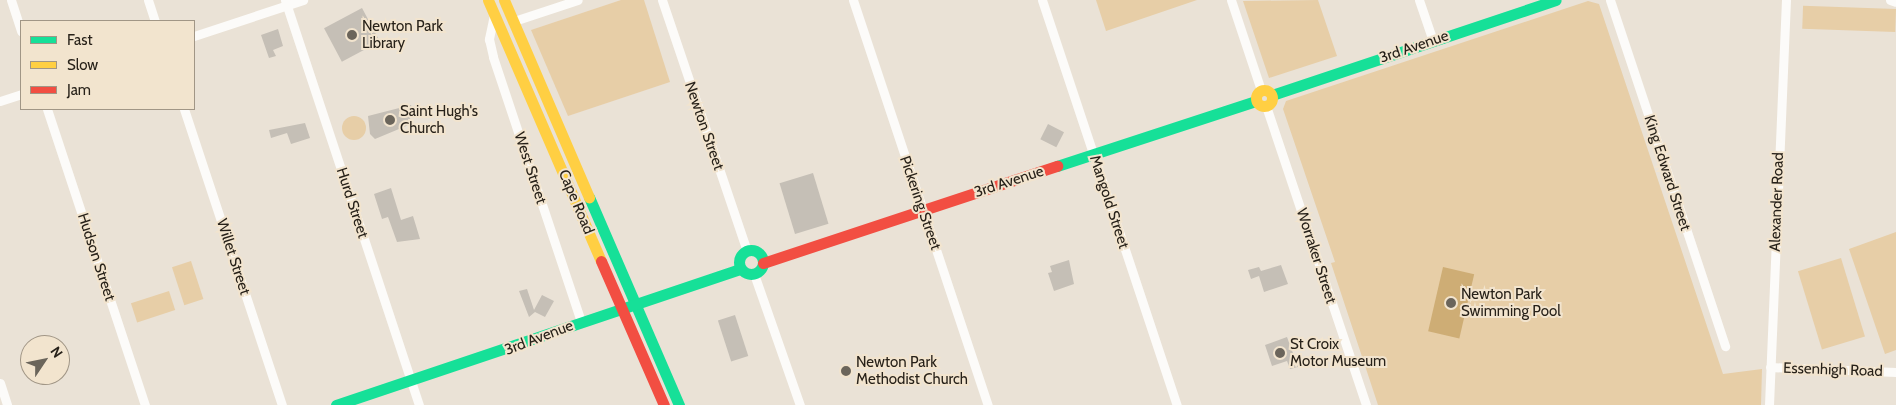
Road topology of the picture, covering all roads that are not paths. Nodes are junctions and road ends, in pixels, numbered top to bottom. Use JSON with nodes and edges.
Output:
{"nodes":[{"id":1,"x":11,"y":0,"type":"edge"},
{"id":2,"x":148,"y":0,"type":"edge"},
{"id":3,"x":303,"y":0,"type":"edge"},
{"id":4,"x":488,"y":0,"type":"edge"},
{"id":5,"x":504,"y":0,"type":"edge"},
{"id":6,"x":578,"y":0,"type":"edge"},
{"id":7,"x":662,"y":0,"type":"edge"},
{"id":8,"x":853,"y":0,"type":"edge"},
{"id":9,"x":1042,"y":0,"type":"edge"},
{"id":10,"x":1231,"y":0,"type":"edge"},
{"id":11,"x":1419,"y":0,"type":"edge"},
{"id":12,"x":1556,"y":0,"type":"edge"},
{"id":13,"x":1610,"y":0,"type":"edge"},
{"id":14,"x":1786,"y":0,"type":"edge"},
{"id":15,"x":1890,"y":0,"type":"edge"},
{"id":16,"x":1896,"y":2,"type":"edge"},
{"id":17,"x":286,"y":3,"type":"edge"},
{"id":18,"x":494,"y":13,"type":"junction"},
{"id":19,"x":155,"y":20,"type":"edge"},
{"id":20,"x":514,"y":21,"type":"junction"},
{"id":21,"x":20,"y":28,"type":"edge"},
{"id":22,"x":195,"y":36,"type":"edge"},
{"id":23,"x":1433,"y":41,"type":"junction"},
{"id":24,"x":1261,"y":90,"type":"junction"},
{"id":25,"x":20,"y":94,"type":"edge"},
{"id":26,"x":1272,"y":96,"type":"junction"},
{"id":27,"x":0,"y":101,"type":"edge"},
{"id":28,"x":1261,"y":104,"type":"junction"},
{"id":29,"x":47,"y":110,"type":"edge"},
{"id":30,"x":184,"y":110,"type":"edge"},
{"id":31,"x":1093,"y":154,"type":"junction"},
{"id":32,"x":923,"y":211,"type":"junction"},
{"id":33,"x":747,"y":251,"type":"junction"},
{"id":34,"x":763,"y":262,"type":"junction"},
{"id":35,"x":741,"y":269,"type":"junction"},
{"id":36,"x":754,"y":274,"type":"junction"},
{"id":37,"x":635,"y":306,"type":"junction"},
{"id":38,"x":621,"y":308,"type":"junction"},
{"id":39,"x":581,"y":322,"type":"junction"},
{"id":40,"x":1725,"y":346,"type":"dead end"},
{"id":41,"x":1770,"y":367,"type":"junction"},
{"id":42,"x":1896,"y":372,"type":"edge"},
{"id":43,"x":411,"y":380,"type":"junction"},
{"id":44,"x":0,"y":383,"type":"edge"},
{"id":45,"x":7,"y":405,"type":"edge"},
{"id":46,"x":145,"y":405,"type":"edge"},
{"id":47,"x":282,"y":405,"type":"edge"},
{"id":48,"x":336,"y":405,"type":"edge"},
{"id":49,"x":419,"y":405,"type":"edge"},
{"id":50,"x":664,"y":405,"type":"edge"},
{"id":51,"x":679,"y":405,"type":"edge"},
{"id":52,"x":800,"y":405,"type":"edge"},
{"id":53,"x":988,"y":405,"type":"edge"},
{"id":54,"x":1176,"y":405,"type":"edge"},
{"id":55,"x":1366,"y":405,"type":"edge"},
{"id":56,"x":1769,"y":405,"type":"edge"}],
"edges":[{"from":1,"to":21,"type":"street"},
{"from":2,"to":19,"type":"street"},
{"from":3,"to":17,"type":"street"},
{"from":4,"to":18,"type":"street","name":"Cape Road"},
{"from":5,"to":20,"type":"street","name":"Cape Road"},
{"from":6,"to":20,"type":"street"},
{"from":7,"to":33,"type":"street","name":"Newton Street"},
{"from":8,"to":32,"type":"street","name":"Pickering Street"},
{"from":9,"to":31,"type":"street","name":"Mangold Street"},
{"from":10,"to":24,"type":"street"},
{"from":11,"to":23,"type":"street"},
{"from":12,"to":23,"type":"street","name":"3rd Avenue"},
{"from":13,"to":40,"type":"street","name":"King Edward Street"},
{"from":14,"to":41,"type":"street","name":"Alexander Road"},
{"from":15,"to":16,"type":"street"},
{"from":17,"to":22,"type":"street"},
{"from":17,"to":43,"type":"street","name":"Hurd Street"},
{"from":18,"to":38,"type":"street","name":"Cape Road"},
{"from":18,"to":39,"type":"street","name":"West Street"},
{"from":20,"to":37,"type":"street","name":"Cape Road"},
{"from":23,"to":26,"type":"street","name":"3rd Avenue"},
{"from":24,"to":26,"type":"street"},
{"from":24,"to":28,"type":"street"},
{"from":25,"to":27,"type":"street"},
{"from":26,"to":28,"type":"street"},
{"from":28,"to":31,"type":"street","name":"3rd Avenue"},
{"from":28,"to":55,"type":"street","name":"Worraker Street"},
{"from":29,"to":46,"type":"street","name":"Hudson Street"},
{"from":30,"to":47,"type":"street","name":"Willet Street"},
{"from":31,"to":32,"type":"street","name":"3rd Avenue"},
{"from":31,"to":54,"type":"street","name":"Mangold Street"},
{"from":32,"to":34,"type":"street","name":"3rd Avenue"},
{"from":32,"to":53,"type":"street","name":"Pickering Street"},
{"from":33,"to":34,"type":"street"},
{"from":33,"to":35,"type":"street"},
{"from":34,"to":36,"type":"street"},
{"from":35,"to":36,"type":"street"},
{"from":35,"to":37,"type":"street","name":"3rd Avenue"},
{"from":36,"to":52,"type":"street"},
{"from":37,"to":38,"type":"street","name":"3rd Avenue"},
{"from":37,"to":51,"type":"street","name":"Cape Road"},
{"from":38,"to":39,"type":"street","name":"3rd Avenue"},
{"from":38,"to":50,"type":"street","name":"Cape Road"},
{"from":39,"to":43,"type":"street","name":"3rd Avenue"},
{"from":41,"to":42,"type":"street","name":"Essenhigh Road"},
{"from":41,"to":56,"type":"street","name":"Alexander Road"},
{"from":43,"to":48,"type":"street","name":"3rd Avenue"},
{"from":43,"to":49,"type":"street","name":"Hurd Street"},
{"from":44,"to":45,"type":"street"}]}
